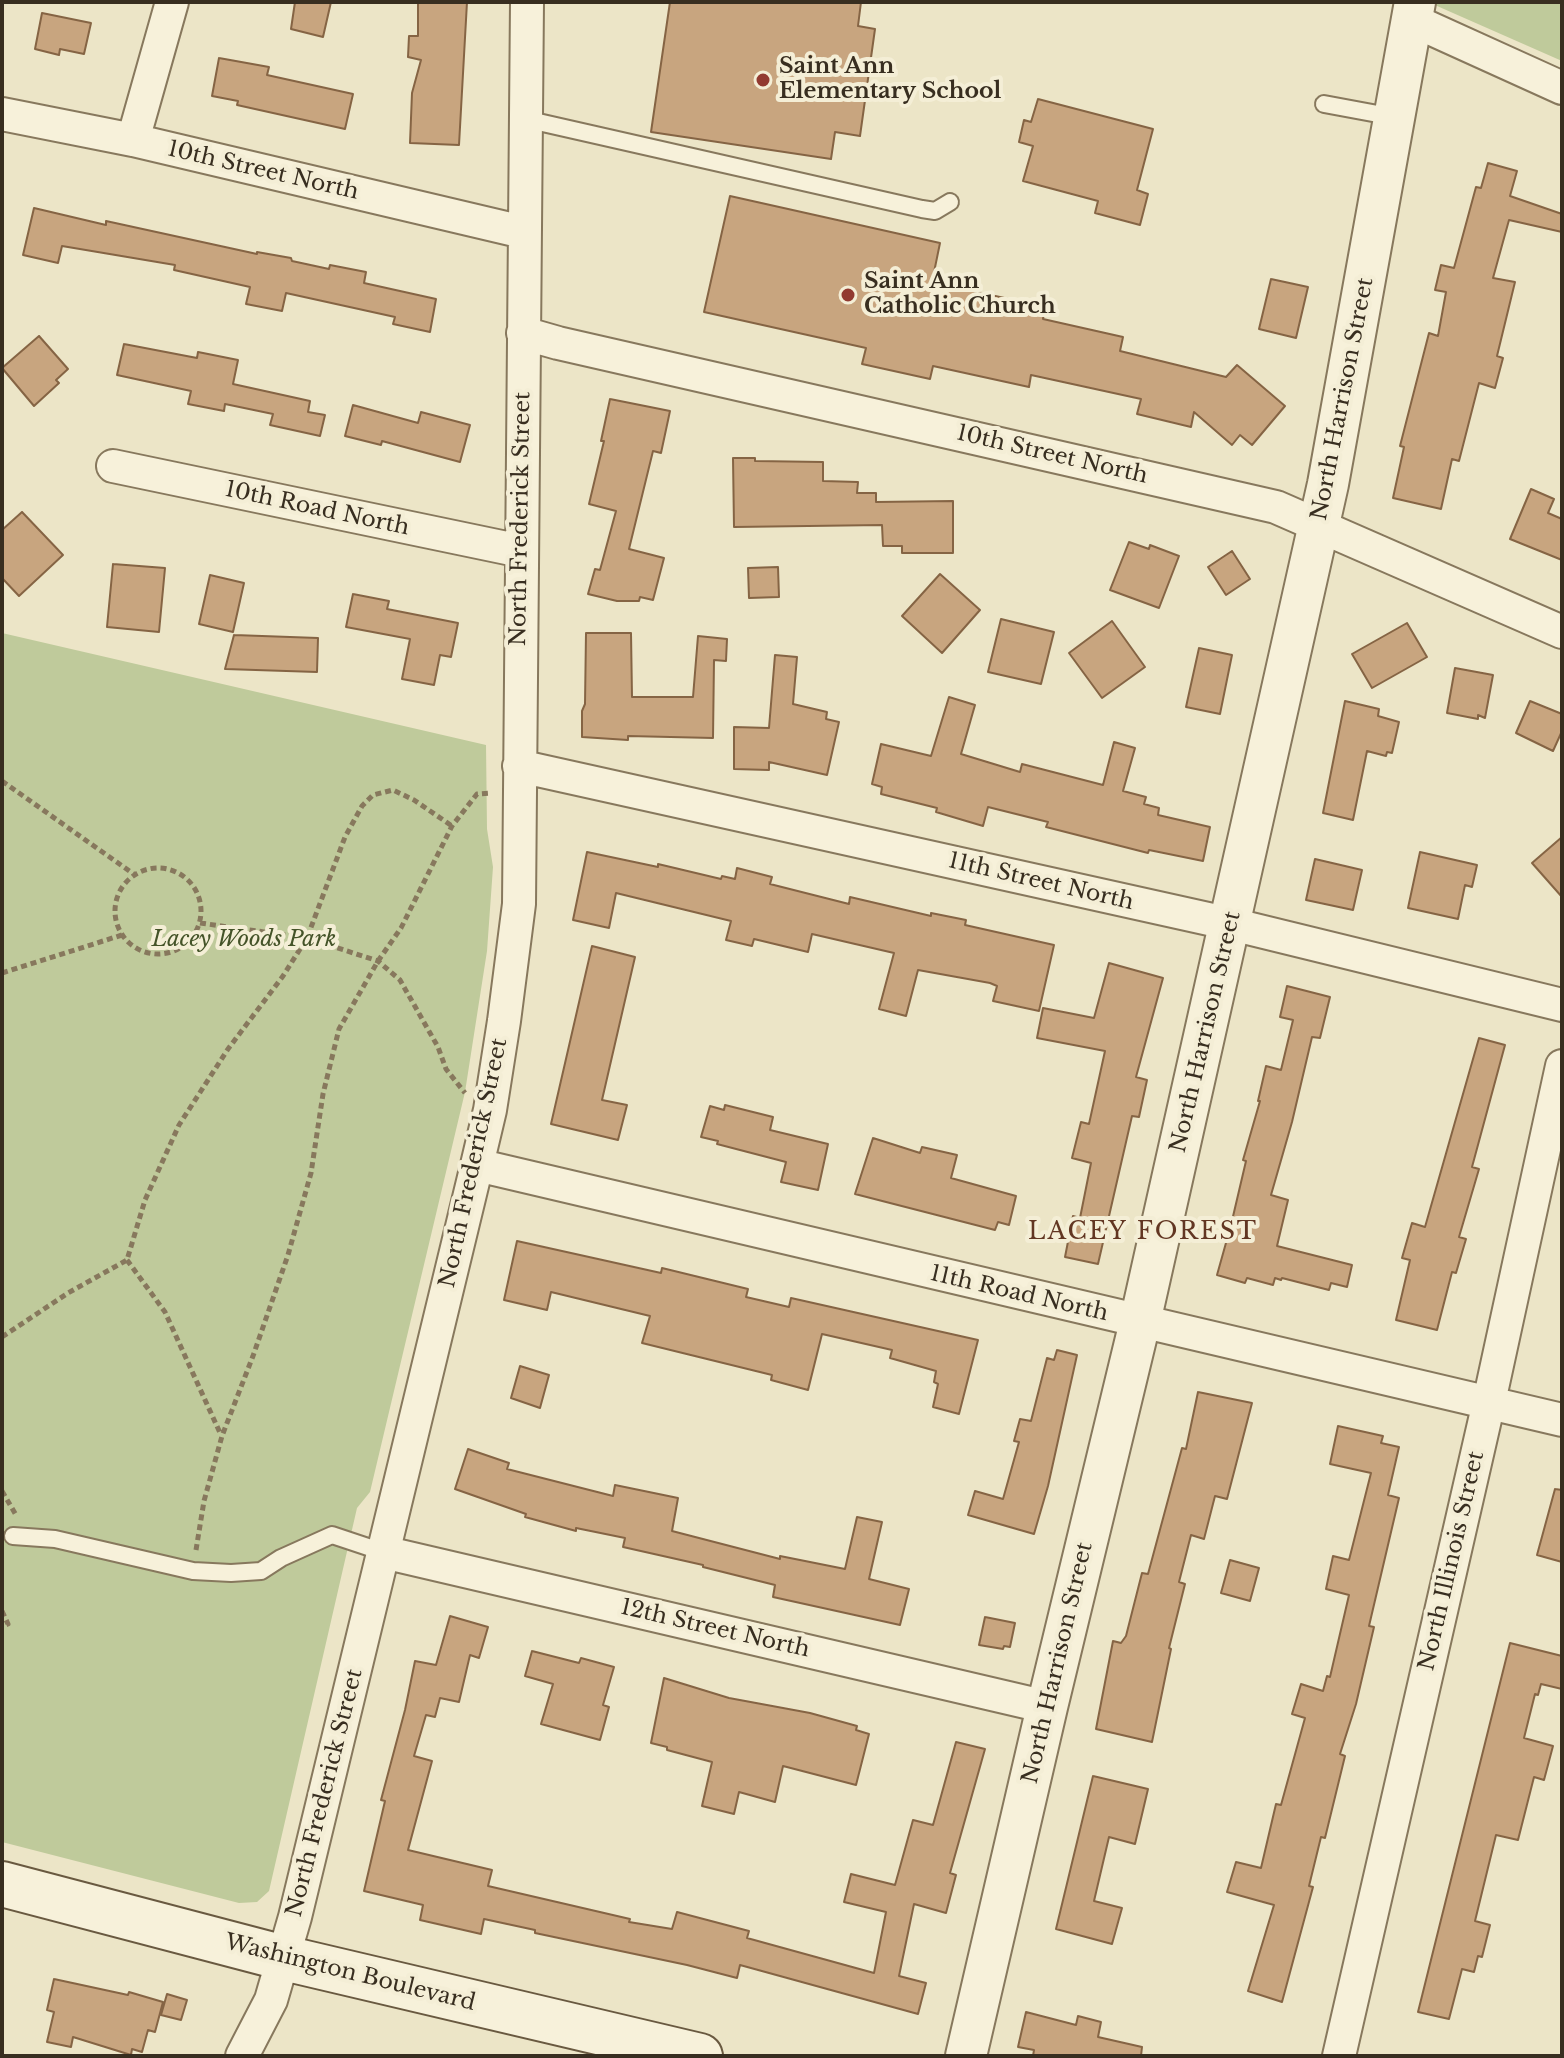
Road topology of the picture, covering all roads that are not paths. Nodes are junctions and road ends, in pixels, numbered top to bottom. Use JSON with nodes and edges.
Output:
{"nodes":[{"id":1,"x":172,"y":2,"type":"edge"},
{"id":2,"x":527,"y":2,"type":"edge"},
{"id":3,"x":1414,"y":11,"type":"edge"},
{"id":4,"x":1562,"y":88,"type":"edge"},
{"id":5,"x":1324,"y":104,"type":"dead end"},
{"id":6,"x":2,"y":114,"type":"edge"},
{"id":7,"x":1396,"y":117,"type":"junction"},
{"id":8,"x":525,"y":119,"type":"junction"},
{"id":9,"x":133,"y":140,"type":"junction"},
{"id":10,"x":950,"y":202,"type":"dead end"},
{"id":11,"x":523,"y":232,"type":"junction"},
{"id":12,"x":523,"y":333,"type":"junction"},
{"id":13,"x":113,"y":466,"type":"dead end"},
{"id":14,"x":1318,"y":526,"type":"junction"},
{"id":15,"x":521,"y":551,"type":"junction"},
{"id":16,"x":1562,"y":632,"type":"edge"},
{"id":17,"x":519,"y":766,"type":"junction"},
{"id":18,"x":1231,"y":924,"type":"junction"},
{"id":19,"x":1562,"y":1005,"type":"edge"},
{"id":20,"x":1562,"y":1066,"type":"edge"},
{"id":21,"x":477,"y":1165,"type":"junction"},
{"id":22,"x":1140,"y":1322,"type":"junction"},
{"id":23,"x":1489,"y":1402,"type":"junction"},
{"id":24,"x":1562,"y":1420,"type":"edge"},
{"id":25,"x":13,"y":1536,"type":"dead end"},
{"id":26,"x":383,"y":1552,"type":"junction"},
{"id":27,"x":1047,"y":1707,"type":"junction"},
{"id":28,"x":2,"y":1884,"type":"edge"},
{"id":29,"x":284,"y":1958,"type":"junction"},
{"id":30,"x":622,"y":2047,"type":"edge"},
{"id":31,"x":242,"y":2056,"type":"edge"},
{"id":32,"x":700,"y":2056,"type":"edge"},
{"id":33,"x":966,"y":2056,"type":"edge"},
{"id":34,"x":1339,"y":2056,"type":"edge"}],
"edges":[{"from":1,"to":9,"type":"street"},
{"from":2,"to":8,"type":"street","name":"North Frederick Street"},
{"from":3,"to":4,"type":"street"},
{"from":3,"to":7,"type":"street","name":"North Harrison Street"},
{"from":5,"to":7,"type":"lane"},
{"from":6,"to":9,"type":"street","name":"10th Street North"},
{"from":7,"to":14,"type":"street","name":"North Harrison Street"},
{"from":8,"to":10,"type":"lane"},
{"from":8,"to":11,"type":"street","name":"North Frederick Street"},
{"from":9,"to":11,"type":"street","name":"10th Street North"},
{"from":11,"to":12,"type":"street","name":"North Frederick Street"},
{"from":12,"to":14,"type":"street","name":"10th Street North"},
{"from":12,"to":15,"type":"street","name":"North Frederick Street"},
{"from":13,"to":15,"type":"street","name":"10th Road North"},
{"from":14,"to":16,"type":"street","name":"10th Street North"},
{"from":14,"to":18,"type":"street","name":"North Harrison Street"},
{"from":15,"to":17,"type":"street","name":"North Frederick Street"},
{"from":17,"to":18,"type":"street","name":"11th Street North"},
{"from":17,"to":21,"type":"street","name":"North Frederick Street"},
{"from":18,"to":19,"type":"street","name":"11th Street North"},
{"from":18,"to":22,"type":"street","name":"North Harrison Street"},
{"from":20,"to":23,"type":"street","name":"North Illinois Street"},
{"from":21,"to":22,"type":"street","name":"11th Road North"},
{"from":21,"to":26,"type":"street","name":"North Frederick Street"},
{"from":22,"to":23,"type":"street","name":"11th Road North"},
{"from":22,"to":27,"type":"street","name":"North Harrison Street"},
{"from":23,"to":24,"type":"street","name":"11th Road North"},
{"from":23,"to":34,"type":"street","name":"North Illinois Street"},
{"from":25,"to":26,"type":"lane"},
{"from":26,"to":27,"type":"street","name":"12th Street North"},
{"from":26,"to":29,"type":"street","name":"North Frederick Street"},
{"from":27,"to":33,"type":"street","name":"North Harrison Street"},
{"from":28,"to":29,"type":"main road","name":"Washington Boulevard"},
{"from":29,"to":30,"type":"main road","name":"Washington Boulevard"},
{"from":29,"to":31,"type":"street","name":"North Frederick Street"},
{"from":30,"to":32,"type":"main road","name":"Washington Boulevard"}]}
